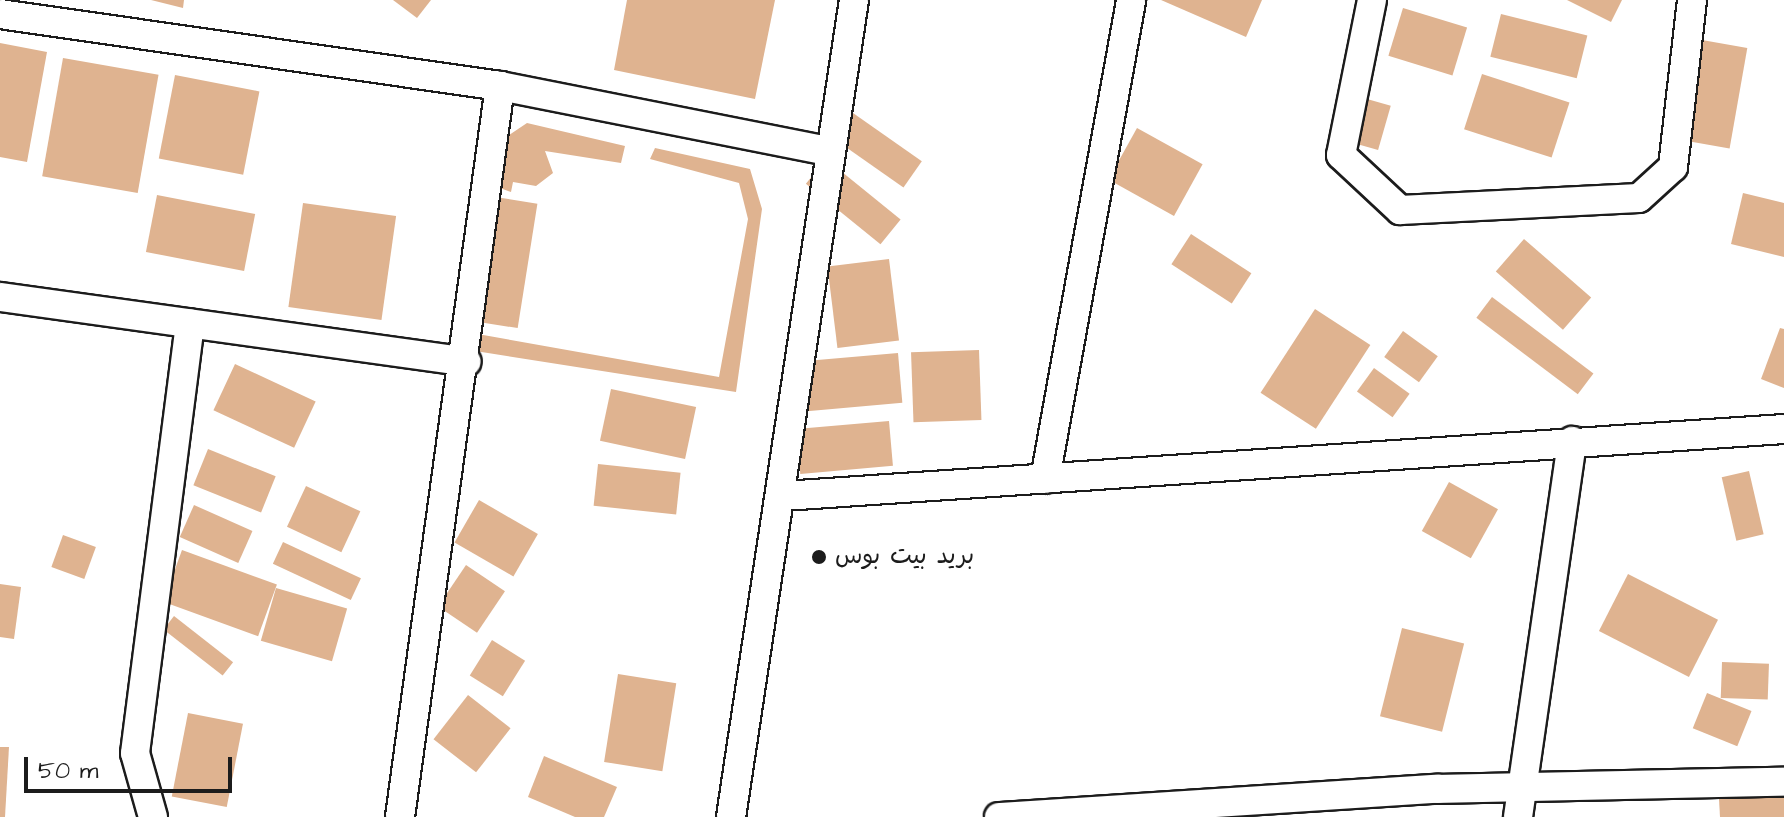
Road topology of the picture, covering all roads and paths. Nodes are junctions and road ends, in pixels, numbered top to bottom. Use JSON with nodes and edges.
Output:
{"nodes":[{"id":1,"x":10,"y":0,"type":"edge"},
{"id":2,"x":854,"y":0,"type":"edge"},
{"id":3,"x":1131,"y":0,"type":"edge"},
{"id":4,"x":1372,"y":0,"type":"edge"},
{"id":5,"x":1692,"y":0,"type":"edge"},
{"id":6,"x":0,"y":13,"type":"edge"},
{"id":7,"x":500,"y":86,"type":"junction"},
{"id":8,"x":827,"y":151,"type":"junction"},
{"id":9,"x":0,"y":297,"type":"edge"},
{"id":10,"x":190,"y":324,"type":"junction"},
{"id":11,"x":466,"y":362,"type":"junction"},
{"id":12,"x":1784,"y":429,"type":"edge"},
{"id":13,"x":1572,"y":441,"type":"junction"},
{"id":14,"x":1045,"y":479,"type":"junction"},
{"id":15,"x":783,"y":496,"type":"junction"},
{"id":16,"x":1784,"y":782,"type":"edge"},
{"id":17,"x":1522,"y":789,"type":"junction"},
{"id":18,"x":1121,"y":811,"type":"edge"},
{"id":19,"x":153,"y":817,"type":"edge"},
{"id":20,"x":400,"y":817,"type":"edge"},
{"id":21,"x":731,"y":817,"type":"edge"},
{"id":22,"x":999,"y":817,"type":"edge"},
{"id":23,"x":1518,"y":817,"type":"edge"}],
"edges":[{"from":1,"to":6,"type":"street"},
{"from":2,"to":8,"type":"street"},
{"from":3,"to":14,"type":"street"},
{"from":4,"to":5,"type":"street"},
{"from":6,"to":7,"type":"street"},
{"from":7,"to":8,"type":"street"},
{"from":7,"to":11,"type":"street"},
{"from":8,"to":15,"type":"street"},
{"from":9,"to":10,"type":"street"},
{"from":10,"to":11,"type":"street"},
{"from":10,"to":19,"type":"street"},
{"from":11,"to":20,"type":"street"},
{"from":12,"to":13,"type":"street"},
{"from":13,"to":14,"type":"street"},
{"from":13,"to":17,"type":"street"},
{"from":14,"to":15,"type":"street"},
{"from":15,"to":21,"type":"street"},
{"from":16,"to":17,"type":"street"},
{"from":17,"to":18,"type":"street"},
{"from":17,"to":23,"type":"street"},
{"from":18,"to":22,"type":"street"}]}
